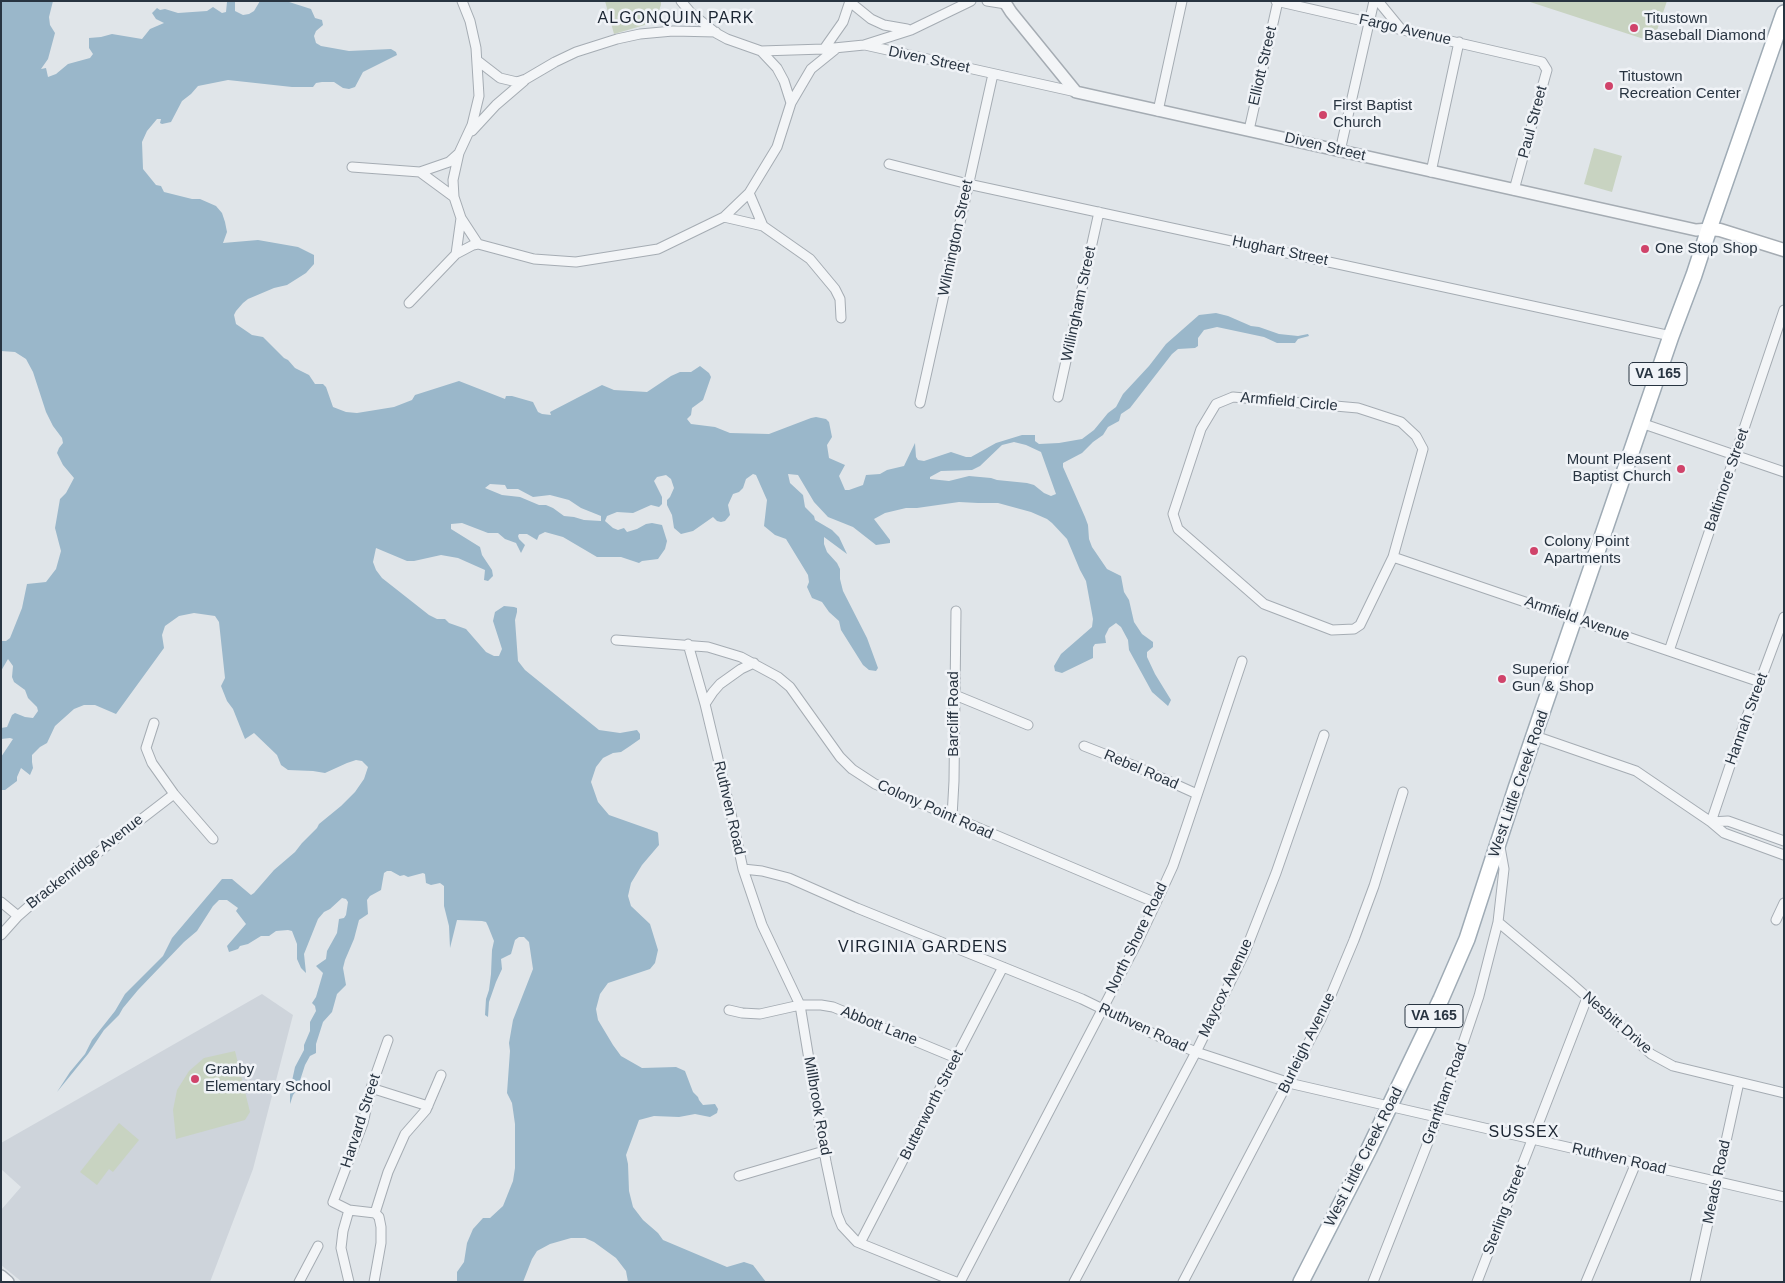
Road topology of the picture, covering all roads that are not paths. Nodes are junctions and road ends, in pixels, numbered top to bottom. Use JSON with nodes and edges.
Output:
{"nodes":[{"id":1,"x":462,"y":1,"type":"edge"},
{"id":2,"x":681,"y":1,"type":"edge"},
{"id":3,"x":971,"y":1,"type":"edge"},
{"id":4,"x":987,"y":1,"type":"edge"},
{"id":5,"x":1182,"y":1,"type":"edge"},
{"id":6,"x":1277,"y":1,"type":"edge"},
{"id":7,"x":1374,"y":1,"type":"edge"},
{"id":8,"x":1378,"y":1,"type":"edge"},
{"id":9,"x":850,"y":2,"type":"edge"},
{"id":10,"x":1005,"y":3,"type":"edge"},
{"id":11,"x":1784,"y":13,"type":"edge"},
{"id":12,"x":1368,"y":22,"type":"junction"},
{"id":13,"x":1401,"y":29,"type":"junction"},
{"id":14,"x":911,"y":30,"type":"junction"},
{"id":15,"x":716,"y":32,"type":"junction"},
{"id":16,"x":1459,"y":42,"type":"junction"},
{"id":17,"x":864,"y":45,"type":"junction"},
{"id":18,"x":837,"y":48,"type":"junction"},
{"id":19,"x":824,"y":50,"type":"junction"},
{"id":20,"x":761,"y":51,"type":"junction"},
{"id":21,"x":1534,"y":60,"type":"joint"},
{"id":22,"x":478,"y":61,"type":"junction"},
{"id":23,"x":993,"y":74,"type":"junction"},
{"id":24,"x":526,"y":79,"type":"junction"},
{"id":25,"x":1076,"y":92,"type":"junction"},
{"id":26,"x":791,"y":103,"type":"junction"},
{"id":27,"x":1158,"y":110,"type":"junction"},
{"id":28,"x":1248,"y":130,"type":"junction"},
{"id":29,"x":467,"y":137,"type":"junction"},
{"id":30,"x":1340,"y":151,"type":"junction"},
{"id":31,"x":459,"y":153,"type":"junction"},
{"id":32,"x":890,"y":164,"type":"dead end"},
{"id":33,"x":352,"y":167,"type":"dead end"},
{"id":34,"x":420,"y":172,"type":"junction"},
{"id":35,"x":1431,"y":172,"type":"junction"},
{"id":36,"x":968,"y":184,"type":"junction"},
{"id":37,"x":1514,"y":190,"type":"junction"},
{"id":38,"x":749,"y":193,"type":"junction"},
{"id":39,"x":454,"y":197,"type":"junction"},
{"id":40,"x":1099,"y":212,"type":"junction"},
{"id":41,"x":724,"y":217,"type":"junction"},
{"id":42,"x":461,"y":218,"type":"junction"},
{"id":43,"x":763,"y":226,"type":"junction"},
{"id":44,"x":1708,"y":229,"type":"junction"},
{"id":45,"x":478,"y":244,"type":"junction"},
{"id":46,"x":1784,"y":250,"type":"edge"},
{"id":47,"x":456,"y":254,"type":"junction"},
{"id":48,"x":409,"y":303,"type":"dead end"},
{"id":49,"x":1784,"y":310,"type":"edge"},
{"id":50,"x":841,"y":318,"type":"dead end"},
{"id":51,"x":1671,"y":336,"type":"junction"},
{"id":52,"x":1058,"y":397,"type":"dead end"},
{"id":53,"x":920,"y":403,"type":"dead end"},
{"id":54,"x":1641,"y":423,"type":"junction"},
{"id":55,"x":1735,"y":455,"type":"junction"},
{"id":56,"x":1784,"y":472,"type":"edge"},
{"id":57,"x":1393,"y":557,"type":"junction"},
{"id":58,"x":956,"y":610,"type":"dead end"},
{"id":59,"x":1784,"y":617,"type":"edge"},
{"id":60,"x":1575,"y":618,"type":"junction"},
{"id":61,"x":616,"y":640,"type":"dead end"},
{"id":62,"x":688,"y":644,"type":"junction"},
{"id":63,"x":1669,"y":651,"type":"junction"},
{"id":64,"x":1242,"y":661,"type":"dead end"},
{"id":65,"x":754,"y":663,"type":"junction"},
{"id":66,"x":1760,"y":682,"type":"junction"},
{"id":67,"x":955,"y":695,"type":"junction"},
{"id":68,"x":705,"y":704,"type":"junction"},
{"id":69,"x":154,"y":723,"type":"dead end"},
{"id":70,"x":1028,"y":725,"type":"dead end"},
{"id":71,"x":1324,"y":735,"type":"dead end"},
{"id":72,"x":1535,"y":736,"type":"junction"},
{"id":73,"x":1084,"y":746,"type":"dead end"},
{"id":74,"x":1403,"y":792,"type":"dead end"},
{"id":75,"x":174,"y":794,"type":"junction"},
{"id":76,"x":1198,"y":794,"type":"junction"},
{"id":77,"x":952,"y":817,"type":"junction"},
{"id":78,"x":1711,"y":822,"type":"junction"},
{"id":79,"x":213,"y":839,"type":"dead end"},
{"id":80,"x":1784,"y":841,"type":"edge"},
{"id":81,"x":1499,"y":842,"type":"junction"},
{"id":82,"x":1784,"y":854,"type":"edge"},
{"id":83,"x":743,"y":869,"type":"junction"},
{"id":84,"x":1,"y":902,"type":"edge"},
{"id":85,"x":1156,"y":903,"type":"junction"},
{"id":86,"x":1784,"y":903,"type":"edge"},
{"id":87,"x":18,"y":916,"type":"junction"},
{"id":88,"x":1776,"y":920,"type":"dead end"},
{"id":89,"x":1498,"y":922,"type":"junction"},
{"id":90,"x":1,"y":936,"type":"edge"},
{"id":91,"x":1003,"y":967,"type":"junction"},
{"id":92,"x":1588,"y":998,"type":"junction"},
{"id":93,"x":800,"y":1005,"type":"junction"},
{"id":94,"x":1102,"y":1009,"type":"junction"},
{"id":95,"x":728,"y":1010,"type":"dead end"},
{"id":96,"x":388,"y":1040,"type":"dead end"},
{"id":97,"x":1196,"y":1052,"type":"junction"},
{"id":98,"x":956,"y":1058,"type":"junction"},
{"id":99,"x":441,"y":1075,"type":"dead end"},
{"id":100,"x":1288,"y":1082,"type":"junction"},
{"id":101,"x":1739,"y":1082,"type":"junction"},
{"id":102,"x":371,"y":1088,"type":"junction"},
{"id":103,"x":1784,"y":1093,"type":"edge"},
{"id":104,"x":428,"y":1106,"type":"junction"},
{"id":105,"x":1390,"y":1106,"type":"junction"},
{"id":106,"x":1438,"y":1117,"type":"junction"},
{"id":107,"x":1533,"y":1139,"type":"junction"},
{"id":108,"x":824,"y":1151,"type":"junction"},
{"id":109,"x":1636,"y":1163,"type":"junction"},
{"id":110,"x":740,"y":1176,"type":"dead end"},
{"id":111,"x":1717,"y":1182,"type":"junction"},
{"id":112,"x":1784,"y":1197,"type":"edge"},
{"id":113,"x":349,"y":1210,"type":"junction"},
{"id":114,"x":375,"y":1213,"type":"junction"},
{"id":115,"x":860,"y":1243,"type":"junction"},
{"id":116,"x":318,"y":1246,"type":"dead end"},
{"id":117,"x":1,"y":1276,"type":"edge"},
{"id":118,"x":8,"y":1282,"type":"edge"},
{"id":119,"x":299,"y":1282,"type":"edge"},
{"id":120,"x":349,"y":1282,"type":"edge"},
{"id":121,"x":374,"y":1282,"type":"edge"},
{"id":122,"x":956,"y":1282,"type":"edge"},
{"id":123,"x":960,"y":1282,"type":"edge"},
{"id":124,"x":1074,"y":1282,"type":"edge"},
{"id":125,"x":1183,"y":1282,"type":"edge"},
{"id":126,"x":1300,"y":1282,"type":"edge"},
{"id":127,"x":1373,"y":1282,"type":"edge"},
{"id":128,"x":1477,"y":1282,"type":"edge"},
{"id":129,"x":1586,"y":1282,"type":"edge"},
{"id":130,"x":1695,"y":1282,"type":"edge"}],
"edges":[{"from":1,"to":22,"type":"street"},
{"from":2,"to":15,"type":"street"},
{"from":3,"to":14,"type":"street"},
{"from":4,"to":10,"type":"street"},
{"from":5,"to":27,"type":"street"},
{"from":6,"to":12,"type":"street","name":"Fargo Avenue"},
{"from":6,"to":28,"type":"street","name":"Elliott Street"},
{"from":7,"to":12,"type":"street"},
{"from":8,"to":13,"type":"street"},
{"from":9,"to":14,"type":"street"},
{"from":9,"to":19,"type":"street"},
{"from":10,"to":25,"type":"street"},
{"from":11,"to":44,"type":"main road","name":"West Little Creek Road","number":"VA 165"},
{"from":12,"to":13,"type":"street","name":"Fargo Avenue"},
{"from":12,"to":30,"type":"street"},
{"from":13,"to":16,"type":"street","name":"Fargo Avenue"},
{"from":14,"to":17,"type":"street"},
{"from":15,"to":20,"type":"street"},
{"from":15,"to":24,"type":"street"},
{"from":16,"to":21,"type":"street","name":"Fargo Avenue"},
{"from":16,"to":35,"type":"street"},
{"from":17,"to":18,"type":"street"},
{"from":17,"to":23,"type":"street","name":"Diven Street"},
{"from":18,"to":19,"type":"street"},
{"from":18,"to":26,"type":"street"},
{"from":19,"to":20,"type":"street"},
{"from":20,"to":26,"type":"street"},
{"from":21,"to":37,"type":"street","name":"Paul Street"},
{"from":22,"to":24,"type":"street"},
{"from":22,"to":29,"type":"street"},
{"from":23,"to":25,"type":"street","name":"Diven Street"},
{"from":23,"to":36,"type":"street","name":"Wilmington Street"},
{"from":24,"to":29,"type":"street"},
{"from":25,"to":27,"type":"street","name":"Diven Street"},
{"from":26,"to":38,"type":"street"},
{"from":27,"to":28,"type":"street","name":"Diven Street"},
{"from":28,"to":30,"type":"street","name":"Diven Street"},
{"from":29,"to":31,"type":"street"},
{"from":30,"to":35,"type":"street","name":"Diven Street"},
{"from":31,"to":34,"type":"street"},
{"from":31,"to":39,"type":"street"},
{"from":32,"to":36,"type":"street","name":"Hughart Street"},
{"from":33,"to":34,"type":"street"},
{"from":34,"to":39,"type":"street"},
{"from":35,"to":37,"type":"street","name":"Diven Street"},
{"from":36,"to":40,"type":"street","name":"Hughart Street"},
{"from":36,"to":53,"type":"street","name":"Wilmington Street"},
{"from":37,"to":44,"type":"street","name":"Diven Street"},
{"from":38,"to":41,"type":"street"},
{"from":38,"to":43,"type":"street"},
{"from":39,"to":42,"type":"street"},
{"from":40,"to":51,"type":"street","name":"Hughart Street"},
{"from":40,"to":52,"type":"street","name":"Willingham Street"},
{"from":41,"to":43,"type":"street"},
{"from":41,"to":45,"type":"street"},
{"from":42,"to":45,"type":"street"},
{"from":42,"to":47,"type":"street"},
{"from":43,"to":50,"type":"street"},
{"from":44,"to":46,"type":"main road","name":"Diven Street"},
{"from":44,"to":51,"type":"main road","name":"West Little Creek Road","number":"VA 165"},
{"from":45,"to":47,"type":"street"},
{"from":47,"to":48,"type":"street"},
{"from":49,"to":55,"type":"street","name":"Baltimore Street"},
{"from":51,"to":54,"type":"main road","name":"West Little Creek Road","number":"VA 165"},
{"from":54,"to":55,"type":"street"},
{"from":54,"to":60,"type":"main road","name":"West Little Creek Road","number":"VA 165"},
{"from":55,"to":56,"type":"street"},
{"from":55,"to":63,"type":"street","name":"Baltimore Street"},
{"from":57,"to":57,"type":"street","name":"Armfield Circle"},
{"from":57,"to":60,"type":"street","name":"Armfield Avenue"},
{"from":58,"to":67,"type":"street","name":"Barcliff Road"},
{"from":59,"to":66,"type":"street","name":"Hannah Street"},
{"from":60,"to":63,"type":"street","name":"Armfield Avenue"},
{"from":60,"to":72,"type":"main road","name":"West Little Creek Road","number":"VA 165"},
{"from":61,"to":62,"type":"street","name":"Colony Point Road"},
{"from":62,"to":65,"type":"street","name":"Colony Point Road"},
{"from":62,"to":68,"type":"street","name":"Ruthven Road"},
{"from":63,"to":66,"type":"street","name":"Armfield Avenue"},
{"from":64,"to":76,"type":"street","name":"North Shore Road"},
{"from":65,"to":68,"type":"street"},
{"from":65,"to":77,"type":"street","name":"Colony Point Road"},
{"from":66,"to":78,"type":"street","name":"Hannah Street"},
{"from":67,"to":70,"type":"street"},
{"from":67,"to":77,"type":"street","name":"Barcliff Road"},
{"from":68,"to":83,"type":"street","name":"Ruthven Road"},
{"from":69,"to":75,"type":"street"},
{"from":71,"to":97,"type":"street","name":"Maycox Avenue"},
{"from":72,"to":78,"type":"street"},
{"from":72,"to":81,"type":"main road","name":"West Little Creek Road","number":"VA 165"},
{"from":73,"to":76,"type":"street","name":"Rebel Road"},
{"from":74,"to":100,"type":"street","name":"Burleigh Avenue"},
{"from":75,"to":79,"type":"street"},
{"from":75,"to":87,"type":"street","name":"Brackenridge Avenue"},
{"from":76,"to":85,"type":"street","name":"North Shore Road"},
{"from":77,"to":85,"type":"street","name":"Colony Point Road"},
{"from":78,"to":80,"type":"street"},
{"from":78,"to":82,"type":"street"},
{"from":81,"to":89,"type":"street","name":"Grantham Road"},
{"from":81,"to":105,"type":"main road","name":"West Little Creek Road","number":"VA 165"},
{"from":83,"to":91,"type":"street","name":"Ruthven Road"},
{"from":83,"to":93,"type":"street","name":"Millbrook Road"},
{"from":84,"to":87,"type":"street"},
{"from":85,"to":94,"type":"street","name":"North Shore Road"},
{"from":86,"to":88,"type":"street"},
{"from":87,"to":90,"type":"street","name":"Brackenridge Avenue"},
{"from":89,"to":92,"type":"street","name":"Nesbitt Drive"},
{"from":89,"to":106,"type":"street","name":"Grantham Road"},
{"from":91,"to":94,"type":"street","name":"Ruthven Road"},
{"from":91,"to":98,"type":"street","name":"Butterworth Street"},
{"from":92,"to":101,"type":"street","name":"Nesbitt Drive"},
{"from":92,"to":107,"type":"street","name":"Sterling Street"},
{"from":93,"to":95,"type":"street","name":"Abbott Lane"},
{"from":93,"to":98,"type":"street","name":"Abbott Lane"},
{"from":93,"to":108,"type":"street","name":"Millbrook Road"},
{"from":94,"to":97,"type":"street","name":"Ruthven Road"},
{"from":94,"to":123,"type":"street","name":"North Shore Road"},
{"from":96,"to":102,"type":"street","name":"Harvard Street"},
{"from":97,"to":100,"type":"street","name":"Ruthven Road"},
{"from":97,"to":124,"type":"street","name":"Maycox Avenue"},
{"from":98,"to":115,"type":"street","name":"Butterworth Street"},
{"from":99,"to":104,"type":"street"},
{"from":100,"to":105,"type":"street","name":"Ruthven Road"},
{"from":100,"to":125,"type":"street","name":"Burleigh Avenue"},
{"from":101,"to":103,"type":"street","name":"Nesbitt Drive"},
{"from":101,"to":111,"type":"street","name":"Meads Road"},
{"from":102,"to":104,"type":"street"},
{"from":102,"to":113,"type":"street","name":"Harvard Street"},
{"from":104,"to":114,"type":"street"},
{"from":105,"to":106,"type":"street","name":"Ruthven Road"},
{"from":105,"to":126,"type":"main road","name":"West Little Creek Road","number":"VA 165"},
{"from":106,"to":107,"type":"street","name":"Ruthven Road"},
{"from":106,"to":127,"type":"street","name":"Grantham Road"},
{"from":107,"to":109,"type":"street","name":"Ruthven Road"},
{"from":107,"to":128,"type":"street","name":"Sterling Street"},
{"from":108,"to":110,"type":"street"},
{"from":108,"to":115,"type":"street","name":"Millbrook Road"},
{"from":109,"to":111,"type":"street","name":"Ruthven Road"},
{"from":109,"to":129,"type":"street"},
{"from":111,"to":112,"type":"street","name":"Ruthven Road"},
{"from":111,"to":130,"type":"street","name":"Meads Road"},
{"from":113,"to":114,"type":"street"},
{"from":113,"to":120,"type":"street"},
{"from":114,"to":121,"type":"street"},
{"from":115,"to":122,"type":"street","name":"Millbrook Road"},
{"from":116,"to":119,"type":"street"},
{"from":117,"to":118,"type":"street"}]}
